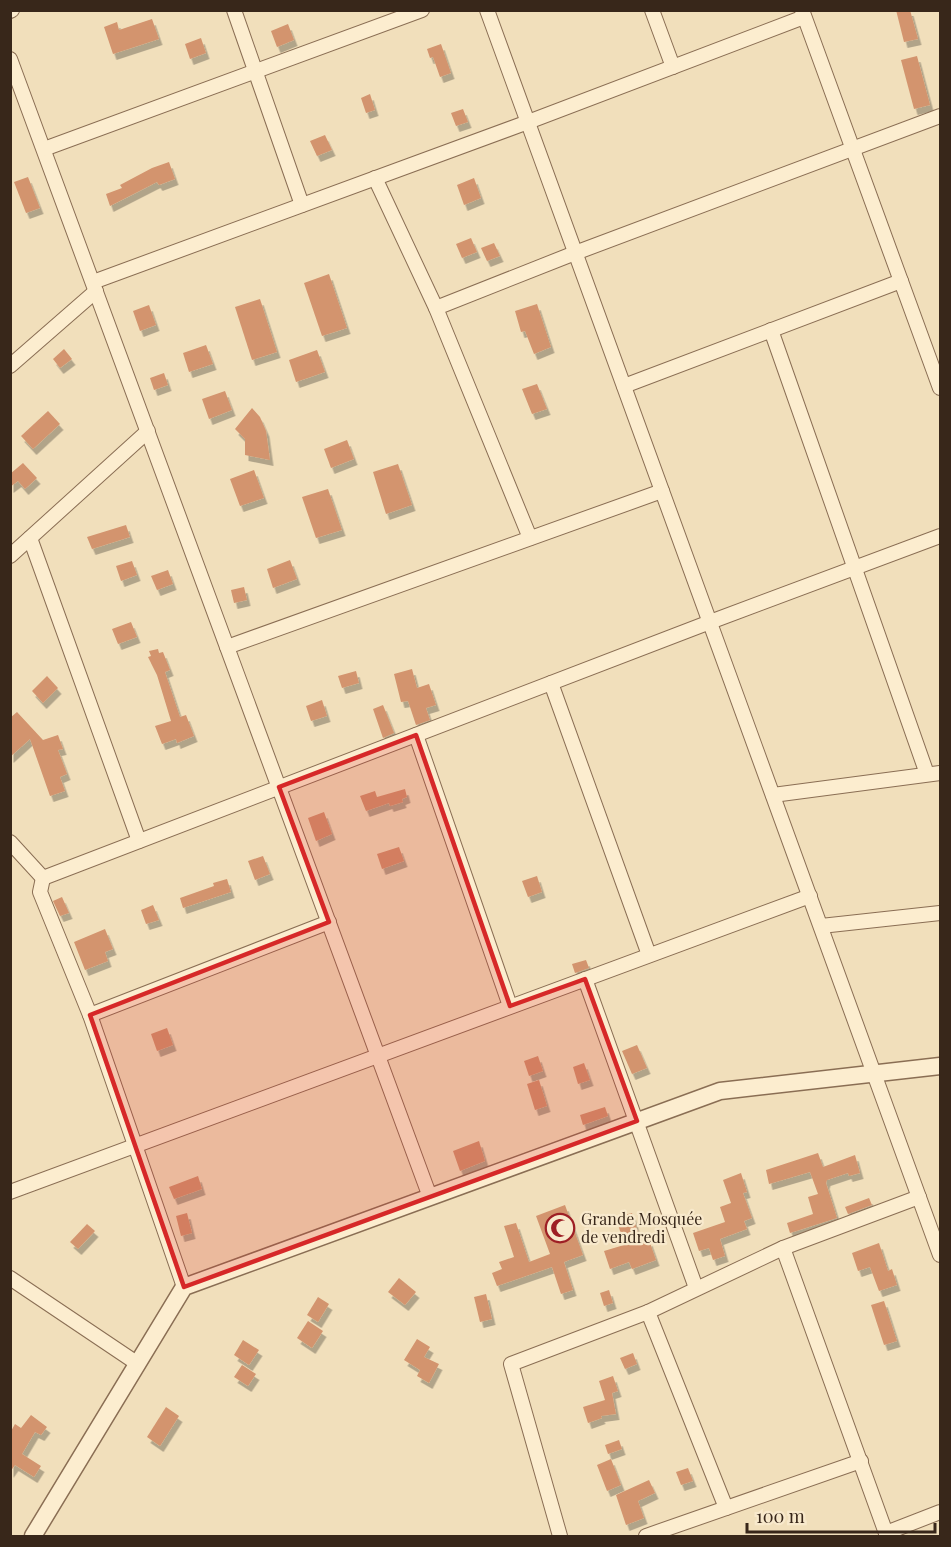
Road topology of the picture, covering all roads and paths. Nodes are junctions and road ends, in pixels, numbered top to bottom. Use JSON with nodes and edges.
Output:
{"nodes":[{"id":1,"x":234,"y":10,"type":"edge"},
{"id":2,"x":422,"y":10,"type":"edge"},
{"id":3,"x":487,"y":10,"type":"edge"},
{"id":4,"x":652,"y":10,"type":"edge"},
{"id":5,"x":803,"y":14,"type":"edge"},
{"id":6,"x":10,"y":59,"type":"edge"},
{"id":7,"x":673,"y":67,"type":"junction"},
{"id":8,"x":255,"y":72,"type":"junction"},
{"id":9,"x":940,"y":116,"type":"edge"},
{"id":10,"x":528,"y":122,"type":"junction"},
{"id":11,"x":852,"y":148,"type":"junction"},
{"id":12,"x":44,"y":149,"type":"junction"},
{"id":13,"x":375,"y":178,"type":"junction"},
{"id":14,"x":302,"y":205,"type":"junction"},
{"id":15,"x":575,"y":253,"type":"junction"},
{"id":16,"x":901,"y":281,"type":"junction"},
{"id":17,"x":94,"y":286,"type":"junction"},
{"id":18,"x":436,"y":308,"type":"junction"},
{"id":19,"x":771,"y":330,"type":"junction"},
{"id":20,"x":10,"y":366,"type":"edge"},
{"id":21,"x":624,"y":386,"type":"junction"},
{"id":22,"x":940,"y":387,"type":"edge"},
{"id":23,"x":148,"y":431,"type":"junction"},
{"id":24,"x":662,"y":491,"type":"junction"},
{"id":25,"x":940,"y":536,"type":"edge"},
{"id":26,"x":30,"y":538,"type":"junction"},
{"id":27,"x":530,"y":538,"type":"junction"},
{"id":28,"x":10,"y":556,"type":"edge"},
{"id":29,"x":855,"y":568,"type":"junction"},
{"id":30,"x":710,"y":622,"type":"junction"},
{"id":31,"x":227,"y":646,"type":"junction"},
{"id":32,"x":551,"y":683,"type":"junction"},
{"id":33,"x":416,"y":735,"type":"junction"},
{"id":34,"x":934,"y":774,"type":"edge"},
{"id":35,"x":279,"y":787,"type":"junction"},
{"id":36,"x":773,"y":795,"type":"junction"},
{"id":37,"x":139,"y":841,"type":"junction"},
{"id":38,"x":10,"y":842,"type":"edge"},
{"id":39,"x":44,"y":878,"type":"junction"},
{"id":40,"x":810,"y":896,"type":"junction"},
{"id":41,"x":940,"y":913,"type":"edge"},
{"id":42,"x":329,"y":922,"type":"junction"},
{"id":43,"x":821,"y":926,"type":"junction"},
{"id":44,"x":649,"y":955,"type":"junction"},
{"id":45,"x":585,"y":979,"type":"junction"},
{"id":46,"x":510,"y":1006,"type":"junction"},
{"id":47,"x":90,"y":1015,"type":"junction"},
{"id":48,"x":378,"y":1055,"type":"junction"},
{"id":49,"x":940,"y":1066,"type":"edge"},
{"id":50,"x":875,"y":1075,"type":"junction"},
{"id":51,"x":637,"y":1121,"type":"junction"},
{"id":52,"x":135,"y":1145,"type":"junction"},
{"id":53,"x":10,"y":1192,"type":"edge"},
{"id":54,"x":430,"y":1197,"type":"junction"},
{"id":55,"x":920,"y":1197,"type":"junction"},
{"id":56,"x":783,"y":1248,"type":"junction"},
{"id":57,"x":940,"y":1255,"type":"edge"},
{"id":58,"x":10,"y":1278,"type":"edge"},
{"id":59,"x":184,"y":1287,"type":"junction"},
{"id":60,"x":696,"y":1288,"type":"junction"},
{"id":61,"x":648,"y":1312,"type":"junction"},
{"id":62,"x":138,"y":1364,"type":"junction"},
{"id":63,"x":861,"y":1461,"type":"junction"},
{"id":64,"x":726,"y":1508,"type":"junction"},
{"id":65,"x":940,"y":1512,"type":"edge"},
{"id":66,"x":886,"y":1535,"type":"edge"},
{"id":67,"x":33,"y":1536,"type":"edge"},
{"id":68,"x":560,"y":1536,"type":"edge"},
{"id":69,"x":646,"y":1536,"type":"edge"}],
"edges":[{"from":1,"to":8,"type":"street"},
{"from":2,"to":8,"type":"street"},
{"from":3,"to":10,"type":"street"},
{"from":4,"to":7,"type":"street"},
{"from":5,"to":7,"type":"street"},
{"from":5,"to":11,"type":"street"},
{"from":6,"to":12,"type":"street"},
{"from":7,"to":10,"type":"street"},
{"from":8,"to":12,"type":"street"},
{"from":8,"to":14,"type":"street"},
{"from":9,"to":11,"type":"street"},
{"from":10,"to":13,"type":"street"},
{"from":10,"to":15,"type":"street"},
{"from":11,"to":15,"type":"street"},
{"from":11,"to":16,"type":"street"},
{"from":12,"to":17,"type":"street"},
{"from":13,"to":14,"type":"street"},
{"from":13,"to":18,"type":"street"},
{"from":14,"to":17,"type":"street"},
{"from":15,"to":18,"type":"street"},
{"from":15,"to":21,"type":"street"},
{"from":16,"to":19,"type":"street"},
{"from":16,"to":22,"type":"street"},
{"from":17,"to":20,"type":"street"},
{"from":17,"to":23,"type":"street"},
{"from":18,"to":27,"type":"street"},
{"from":19,"to":21,"type":"street"},
{"from":19,"to":29,"type":"street"},
{"from":21,"to":24,"type":"street"},
{"from":23,"to":26,"type":"street"},
{"from":23,"to":31,"type":"street"},
{"from":24,"to":27,"type":"street"},
{"from":24,"to":30,"type":"street"},
{"from":25,"to":29,"type":"street"},
{"from":26,"to":28,"type":"street"},
{"from":26,"to":37,"type":"street"},
{"from":27,"to":31,"type":"street"},
{"from":29,"to":30,"type":"street"},
{"from":29,"to":34,"type":"street"},
{"from":30,"to":32,"type":"street"},
{"from":30,"to":36,"type":"street"},
{"from":31,"to":35,"type":"street"},
{"from":32,"to":33,"type":"street"},
{"from":32,"to":44,"type":"street"},
{"from":33,"to":35,"type":"street"},
{"from":33,"to":46,"type":"street"},
{"from":34,"to":36,"type":"street"},
{"from":35,"to":37,"type":"street"},
{"from":35,"to":42,"type":"street"},
{"from":36,"to":40,"type":"street"},
{"from":37,"to":39,"type":"street"},
{"from":38,"to":39,"type":"street"},
{"from":39,"to":47,"type":"street"},
{"from":40,"to":43,"type":"street"},
{"from":40,"to":44,"type":"street"},
{"from":41,"to":43,"type":"street"},
{"from":42,"to":47,"type":"street"},
{"from":42,"to":48,"type":"street"},
{"from":43,"to":50,"type":"street"},
{"from":44,"to":45,"type":"street"},
{"from":45,"to":46,"type":"street"},
{"from":45,"to":51,"type":"street"},
{"from":46,"to":48,"type":"street"},
{"from":47,"to":52,"type":"street"},
{"from":48,"to":52,"type":"street"},
{"from":48,"to":54,"type":"street"},
{"from":49,"to":50,"type":"street"},
{"from":50,"to":51,"type":"street"},
{"from":50,"to":55,"type":"street"},
{"from":51,"to":54,"type":"street"},
{"from":51,"to":60,"type":"street"},
{"from":52,"to":53,"type":"street"},
{"from":52,"to":59,"type":"street"},
{"from":54,"to":59,"type":"street"},
{"from":55,"to":56,"type":"street"},
{"from":55,"to":57,"type":"street"},
{"from":56,"to":60,"type":"street"},
{"from":56,"to":63,"type":"street"},
{"from":58,"to":62,"type":"street"},
{"from":59,"to":62,"type":"street"},
{"from":60,"to":61,"type":"street"},
{"from":61,"to":64,"type":"street"},
{"from":61,"to":68,"type":"street"},
{"from":62,"to":67,"type":"street"},
{"from":63,"to":64,"type":"street"},
{"from":63,"to":66,"type":"street"},
{"from":64,"to":69,"type":"street"},
{"from":65,"to":66,"type":"street"}]}
